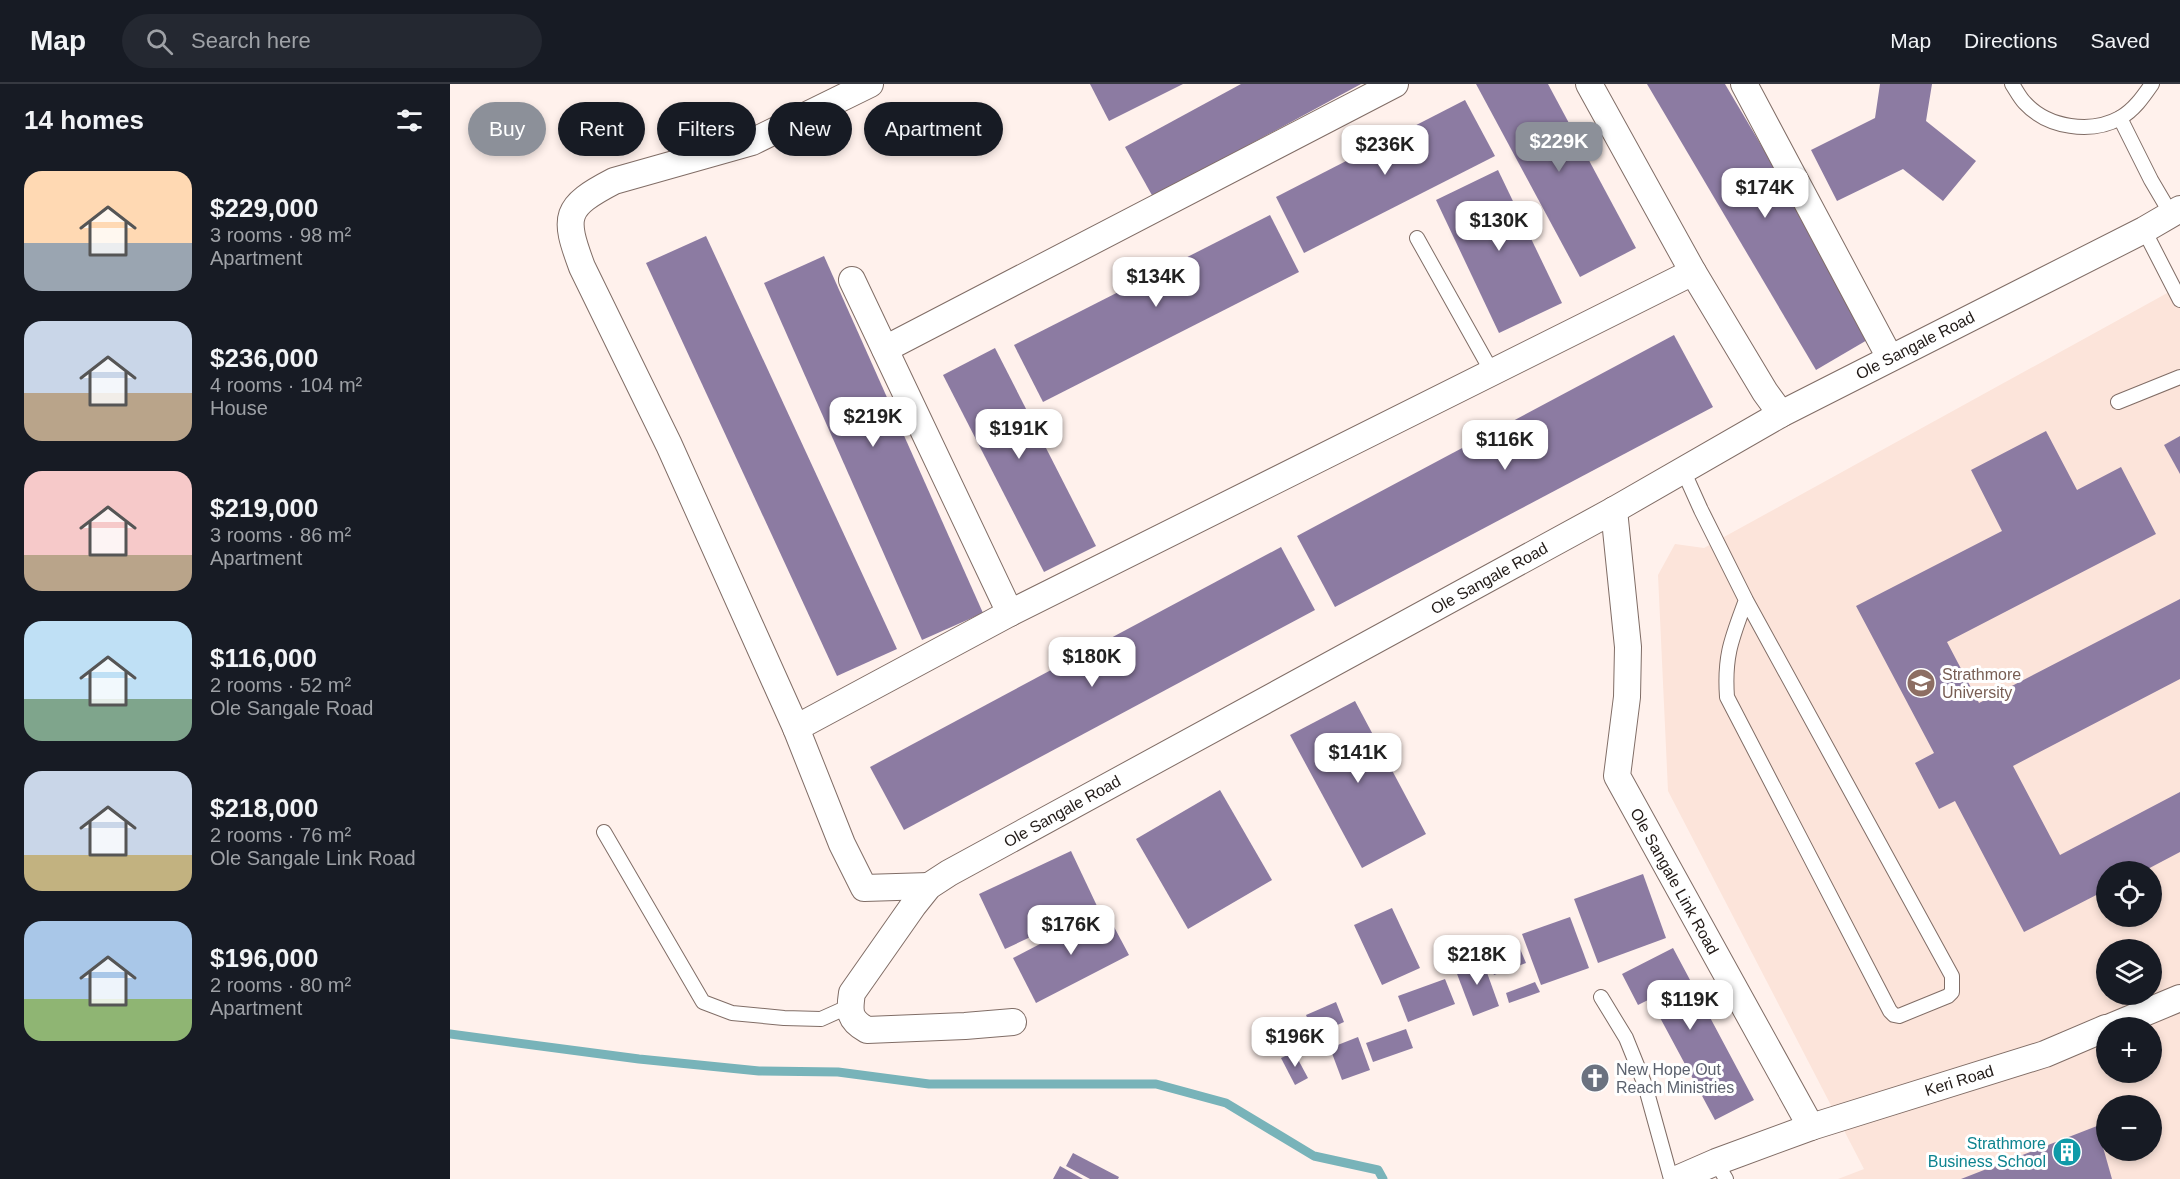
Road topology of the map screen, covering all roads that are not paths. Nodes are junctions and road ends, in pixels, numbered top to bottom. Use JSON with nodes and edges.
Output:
{"nodes":[{"id":1,"x":870,"y":84,"type":"edge"},
{"id":2,"x":1395,"y":84,"type":"edge"},
{"id":3,"x":1589,"y":84,"type":"edge"},
{"id":4,"x":1744,"y":84,"type":"edge"},
{"id":5,"x":2012,"y":84,"type":"edge"},
{"id":6,"x":2152,"y":84,"type":"edge"},
{"id":7,"x":2120,"y":118,"type":"junction"},
{"id":8,"x":2175,"y":212,"type":"edge"},
{"id":9,"x":2144,"y":230,"type":"junction"},
{"id":10,"x":1417,"y":238,"type":"dead end"},
{"id":11,"x":1694,"y":272,"type":"junction"},
{"id":12,"x":852,"y":280,"type":"dead end"},
{"id":13,"x":2180,"y":300,"type":"edge"},
{"id":14,"x":885,"y":349,"type":"junction"},
{"id":15,"x":1890,"y":358,"type":"junction"},
{"id":16,"x":1492,"y":372,"type":"junction"},
{"id":17,"x":2180,"y":377,"type":"edge"},
{"id":18,"x":2118,"y":402,"type":"dead end"},
{"id":19,"x":1781,"y":414,"type":"junction"},
{"id":20,"x":1683,"y":470,"type":"junction"},
{"id":21,"x":1614,"y":510,"type":"junction"},
{"id":22,"x":1746,"y":600,"type":"junction"},
{"id":23,"x":1010,"y":613,"type":"junction"},
{"id":24,"x":796,"y":728,"type":"junction"},
{"id":25,"x":604,"y":832,"type":"dead end"},
{"id":26,"x":929,"y":886,"type":"junction"},
{"id":27,"x":1601,"y":998,"type":"dead end"},
{"id":28,"x":2180,"y":998,"type":"edge"},
{"id":29,"x":850,"y":1006,"type":"junction"},
{"id":30,"x":2134,"y":1017,"type":"edge"},
{"id":31,"x":1013,"y":1022,"type":"dead end"},
{"id":32,"x":2096,"y":1033,"type":"edge"},
{"id":33,"x":1811,"y":1127,"type":"junction"},
{"id":34,"x":1721,"y":1171,"type":"edge"},
{"id":35,"x":1671,"y":1179,"type":"edge"},
{"id":36,"x":1677,"y":1179,"type":"edge"}],
"edges":[{"from":1,"to":24,"type":"street"},
{"from":2,"to":14,"type":"street"},
{"from":3,"to":11,"type":"street"},
{"from":4,"to":15,"type":"street"},
{"from":5,"to":7,"type":"lane"},
{"from":6,"to":7,"type":"lane"},
{"from":7,"to":8,"type":"lane"},
{"from":8,"to":9,"type":"street","name":"Ole Sangale Road"},
{"from":9,"to":13,"type":"lane"},
{"from":9,"to":15,"type":"street","name":"Ole Sangale Road"},
{"from":10,"to":16,"type":"lane"},
{"from":11,"to":16,"type":"street"},
{"from":11,"to":19,"type":"street"},
{"from":12,"to":14,"type":"street"},
{"from":14,"to":23,"type":"street"},
{"from":15,"to":19,"type":"street","name":"Ole Sangale Road"},
{"from":16,"to":23,"type":"street"},
{"from":17,"to":18,"type":"lane"},
{"from":19,"to":20,"type":"street","name":"Ole Sangale Road"},
{"from":20,"to":21,"type":"street","name":"Ole Sangale Road"},
{"from":20,"to":22,"type":"lane"},
{"from":21,"to":26,"type":"street","name":"Ole Sangale Road"},
{"from":21,"to":33,"type":"street","name":"Ole Sangale Link Road"},
{"from":22,"to":22,"type":"lane"},
{"from":23,"to":24,"type":"street"},
{"from":24,"to":26,"type":"street"},
{"from":25,"to":29,"type":"lane"},
{"from":26,"to":29,"type":"street","name":"Ole Sangale Road"},
{"from":27,"to":35,"type":"lane"},
{"from":28,"to":30,"type":"street","name":"Keri Road"},
{"from":29,"to":31,"type":"street"},
{"from":32,"to":33,"type":"street","name":"Keri Road"},
{"from":33,"to":34,"type":"street"},
{"from":34,"to":36,"type":"street"}]}
